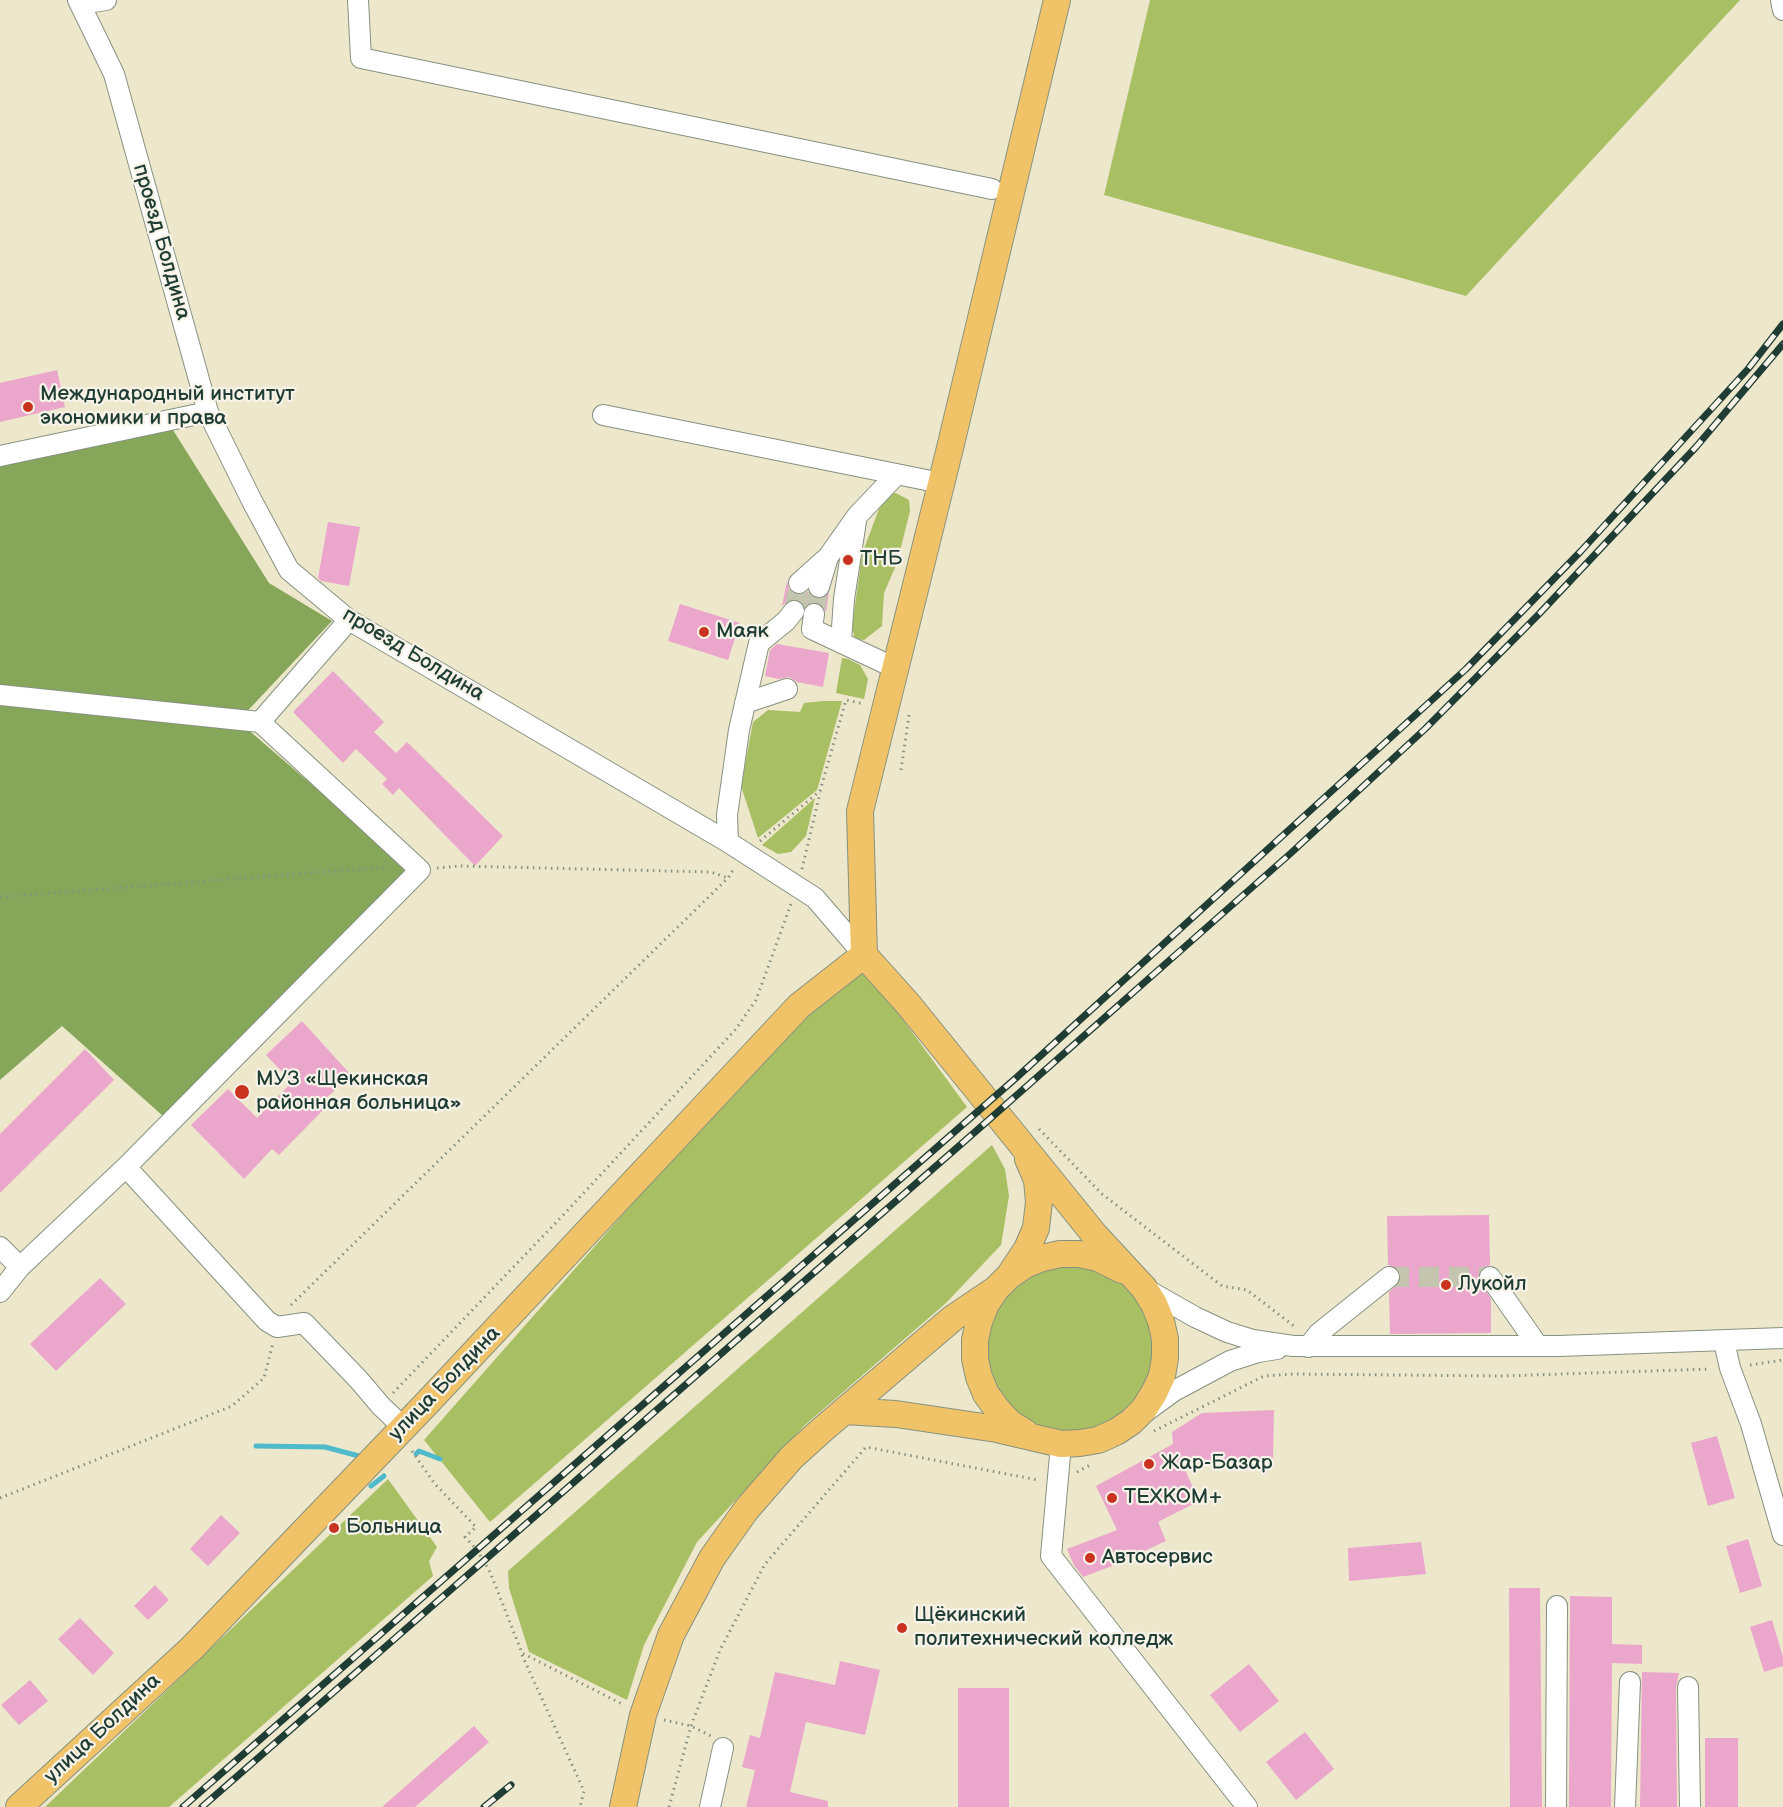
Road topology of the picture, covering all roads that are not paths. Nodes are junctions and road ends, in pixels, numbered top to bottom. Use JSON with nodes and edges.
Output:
{"nodes":[{"id":1,"x":106,"y":0,"type":"edge"},
{"id":2,"x":358,"y":0,"type":"edge"},
{"id":3,"x":1057,"y":0,"type":"edge"},
{"id":4,"x":1781,"y":0,"type":"edge"},
{"id":5,"x":79,"y":2,"type":"edge"},
{"id":6,"x":1783,"y":10,"type":"edge"},
{"id":7,"x":992,"y":189,"type":"dead end"},
{"id":8,"x":208,"y":412,"type":"junction"},
{"id":9,"x":603,"y":415,"type":"dead end"},
{"id":10,"x":0,"y":456,"type":"edge"},
{"id":11,"x":897,"y":474,"type":"junction"},
{"id":12,"x":941,"y":483,"type":"junction"},
{"id":13,"x":857,"y":516,"type":"junction"},
{"id":14,"x":828,"y":557,"type":"junction"},
{"id":15,"x":799,"y":583,"type":"tunnel mouth"},
{"id":16,"x":819,"y":587,"type":"tunnel mouth"},
{"id":17,"x":794,"y":610,"type":"tunnel mouth"},
{"id":18,"x":814,"y":614,"type":"tunnel mouth"},
{"id":19,"x":349,"y":620,"type":"junction"},
{"id":20,"x":841,"y":642,"type":"junction"},
{"id":21,"x":895,"y":668,"type":"junction"},
{"id":22,"x":787,"y":689,"type":"dead end"},
{"id":23,"x":0,"y":695,"type":"edge"},
{"id":24,"x":745,"y":703,"type":"junction"},
{"id":25,"x":260,"y":722,"type":"junction"},
{"id":26,"x":728,"y":842,"type":"junction"},
{"id":27,"x":864,"y":955,"type":"junction"},
{"id":28,"x":1029,"y":1135,"type":"junction"},
{"id":29,"x":126,"y":1167,"type":"junction"},
{"id":30,"x":0,"y":1247,"type":"edge"},
{"id":31,"x":20,"y":1267,"type":"junction"},
{"id":32,"x":1389,"y":1277,"type":"tunnel mouth"},
{"id":33,"x":1490,"y":1277,"type":"dead end"},
{"id":34,"x":1003,"y":1282,"type":"junction"},
{"id":35,"x":1137,"y":1282,"type":"junction"},
{"id":36,"x":0,"y":1292,"type":"edge"},
{"id":37,"x":1783,"y":1338,"type":"edge"},
{"id":38,"x":1724,"y":1341,"type":"junction"},
{"id":39,"x":1307,"y":1342,"type":"junction"},
{"id":40,"x":1538,"y":1346,"type":"junction"},
{"id":41,"x":844,"y":1411,"type":"junction"},
{"id":42,"x":1140,"y":1428,"type":"junction"},
{"id":43,"x":400,"y":1431,"type":"junction"},
{"id":44,"x":1052,"y":1442,"type":"junction"},
{"id":45,"x":1783,"y":1535,"type":"edge"},
{"id":46,"x":1557,"y":1606,"type":"dead end"},
{"id":47,"x":1630,"y":1682,"type":"dead end"},
{"id":48,"x":1688,"y":1687,"type":"dead end"},
{"id":49,"x":720,"y":1744,"type":"road end"},
{"id":50,"x":19,"y":1807,"type":"edge"},
{"id":51,"x":623,"y":1807,"type":"edge"},
{"id":52,"x":710,"y":1807,"type":"edge"},
{"id":53,"x":1246,"y":1807,"type":"edge"},
{"id":54,"x":1556,"y":1807,"type":"edge"},
{"id":55,"x":1625,"y":1807,"type":"edge"},
{"id":56,"x":1690,"y":1807,"type":"edge"}],
"edges":[{"from":1,"to":5,"type":"street"},
{"from":2,"to":7,"type":"street"},
{"from":3,"to":12,"type":"main road"},
{"from":4,"to":6,"type":"street"},
{"from":5,"to":8,"type":"street","name":"проезд Болдина"},
{"from":8,"to":10,"type":"street"},
{"from":8,"to":19,"type":"street","name":"проезд Болдина"},
{"from":9,"to":11,"type":"street"},
{"from":11,"to":12,"type":"street"},
{"from":11,"to":13,"type":"street"},
{"from":12,"to":21,"type":"main road"},
{"from":13,"to":14,"type":"street"},
{"from":13,"to":20,"type":"street"},
{"from":14,"to":15,"type":"street"},
{"from":14,"to":16,"type":"street"},
{"from":17,"to":24,"type":"street"},
{"from":18,"to":20,"type":"street"},
{"from":19,"to":25,"type":"street"},
{"from":19,"to":26,"type":"street","name":"проезд Болдина"},
{"from":20,"to":21,"type":"street"},
{"from":21,"to":27,"type":"main road"},
{"from":22,"to":24,"type":"street"},
{"from":23,"to":25,"type":"street"},
{"from":24,"to":26,"type":"street"},
{"from":25,"to":29,"type":"street"},
{"from":26,"to":27,"type":"street","name":"проезд Болдина"},
{"from":27,"to":28,"type":"main road"},
{"from":27,"to":43,"type":"main road","name":"улица Болдина"},
{"from":28,"to":34,"type":"main road"},
{"from":28,"to":35,"type":"main road"},
{"from":29,"to":31,"type":"street"},
{"from":29,"to":43,"type":"street"},
{"from":30,"to":31,"type":"street"},
{"from":31,"to":36,"type":"street"},
{"from":32,"to":39,"type":"street"},
{"from":33,"to":40,"type":"street"},
{"from":34,"to":35,"type":"main road"},
{"from":34,"to":41,"type":"main road"},
{"from":34,"to":44,"type":"main road"},
{"from":35,"to":39,"type":"street"},
{"from":35,"to":42,"type":"main road"},
{"from":37,"to":38,"type":"street"},
{"from":38,"to":40,"type":"street"},
{"from":38,"to":45,"type":"street"},
{"from":39,"to":40,"type":"street"},
{"from":39,"to":42,"type":"street"},
{"from":41,"to":44,"type":"main road"},
{"from":41,"to":51,"type":"main road"},
{"from":42,"to":44,"type":"main road"},
{"from":43,"to":50,"type":"main road","name":"улица Болдина"},
{"from":44,"to":53,"type":"street"},
{"from":46,"to":54,"type":"street"},
{"from":47,"to":55,"type":"street"},
{"from":48,"to":56,"type":"street"},
{"from":49,"to":52,"type":"street"}]}
